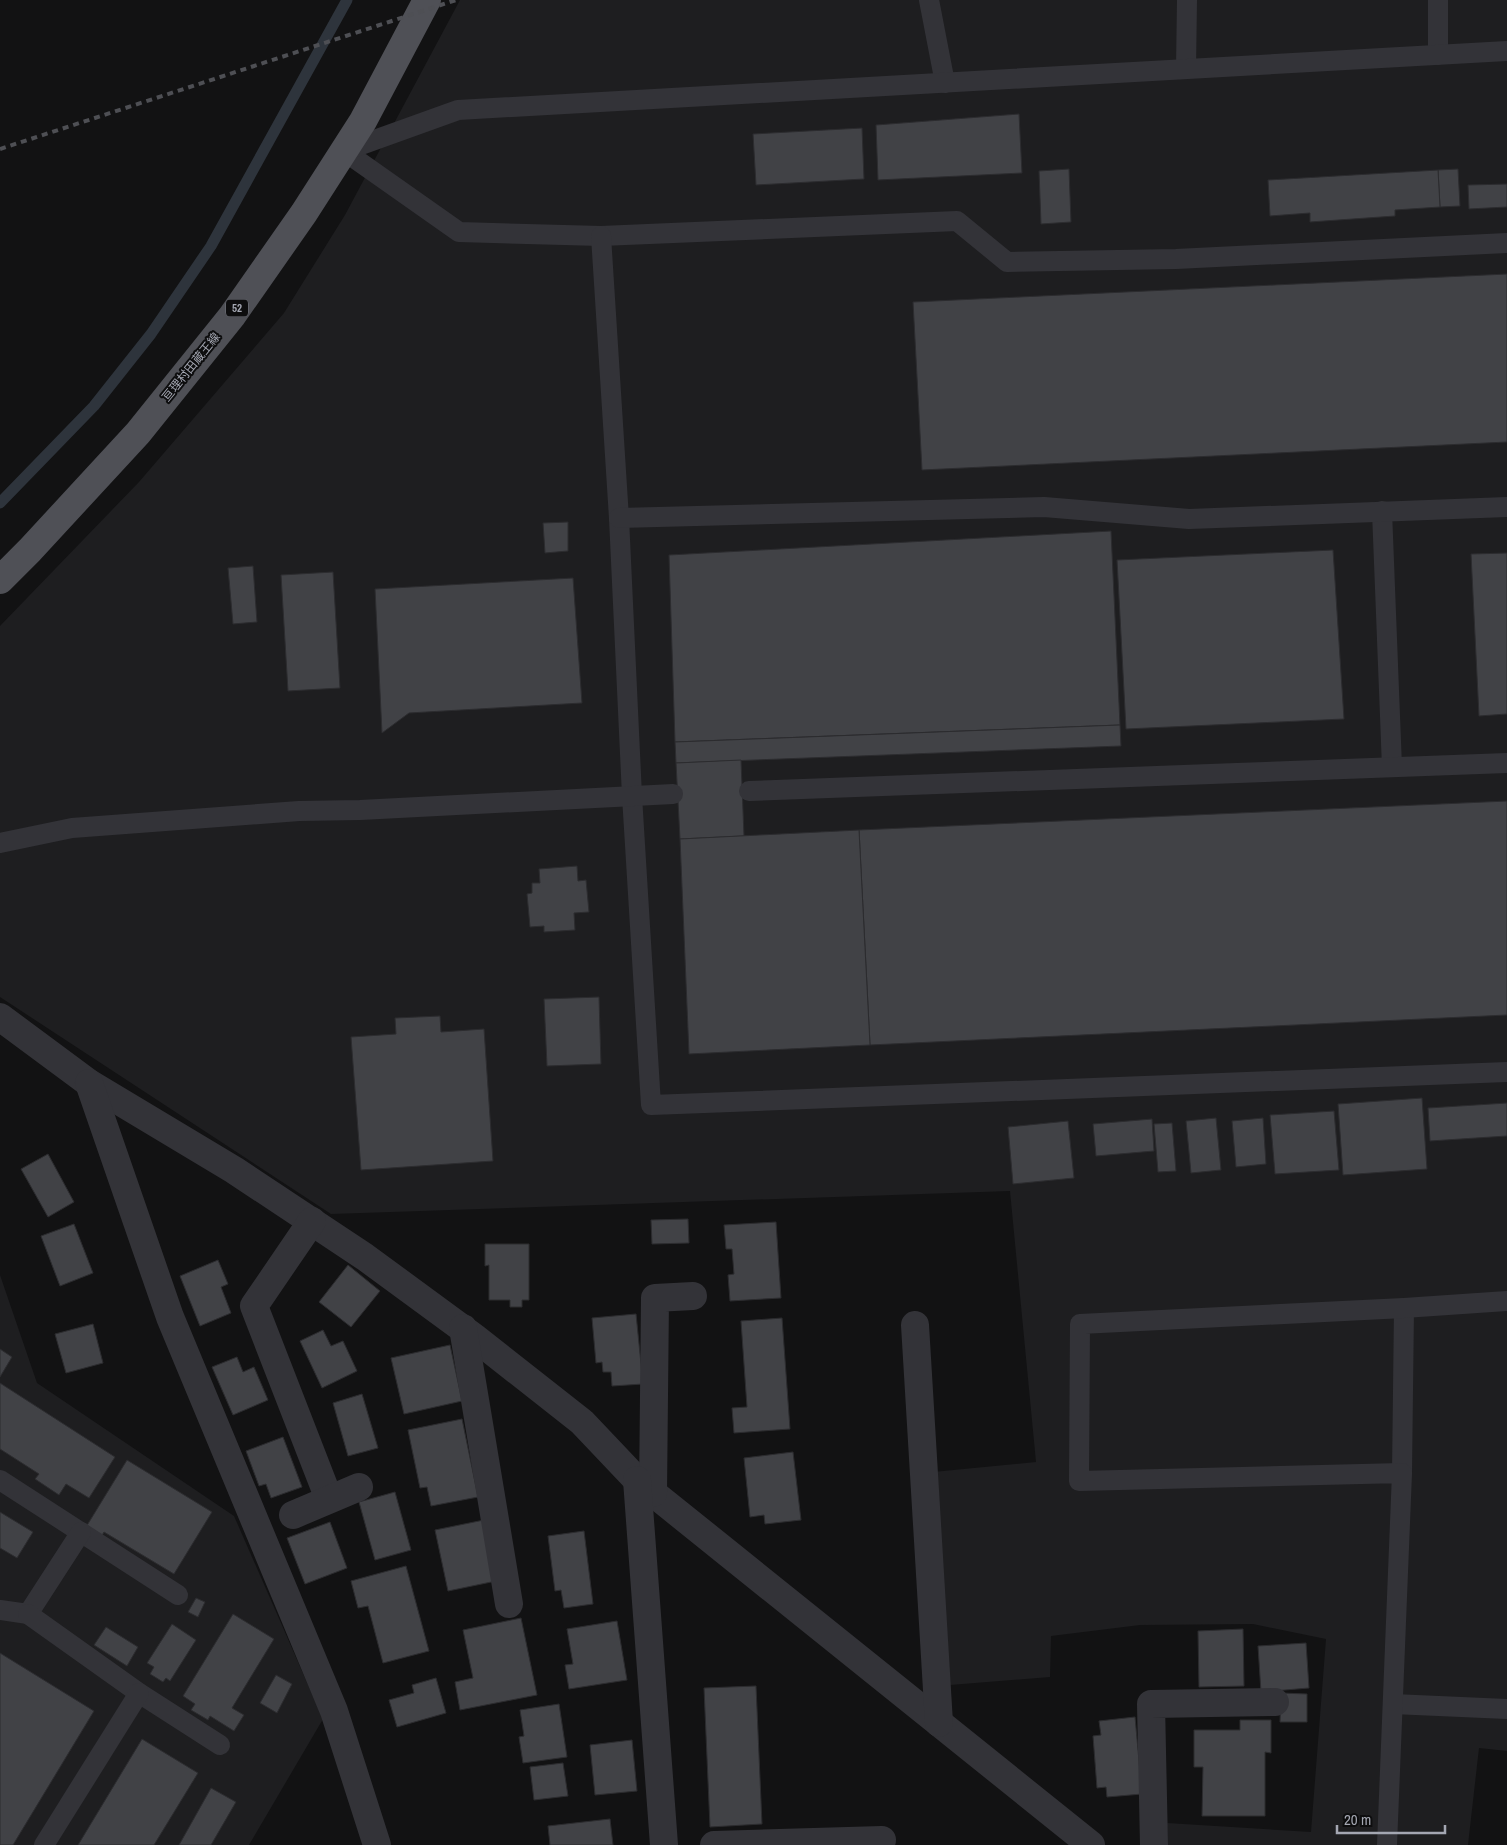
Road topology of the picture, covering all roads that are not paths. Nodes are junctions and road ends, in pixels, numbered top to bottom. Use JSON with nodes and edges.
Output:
{"nodes":[{"id":1,"x":427,"y":0,"type":"edge"},
{"id":2,"x":929,"y":0,"type":"edge"},
{"id":3,"x":1187,"y":0,"type":"edge"},
{"id":4,"x":1438,"y":0,"type":"edge"},
{"id":5,"x":1507,"y":51,"type":"edge"},
{"id":6,"x":1438,"y":55,"type":"junction"},
{"id":7,"x":1186,"y":69,"type":"junction"},
{"id":8,"x":945,"y":83,"type":"junction"},
{"id":9,"x":344,"y":151,"type":"junction"},
{"id":10,"x":601,"y":236,"type":"junction"},
{"id":11,"x":1507,"y":243,"type":"edge"},
{"id":12,"x":1507,"y":507,"type":"edge"},
{"id":13,"x":1382,"y":511,"type":"junction"},
{"id":14,"x":619,"y":518,"type":"junction"},
{"id":15,"x":0,"y":580,"type":"edge"},
{"id":16,"x":1507,"y":763,"type":"edge"},
{"id":17,"x":1392,"y":767,"type":"junction"},
{"id":18,"x":748,"y":791,"type":"dead end"},
{"id":19,"x":673,"y":794,"type":"dead end"},
{"id":20,"x":632,"y":796,"type":"junction"},
{"id":21,"x":0,"y":843,"type":"edge"},
{"id":22,"x":0,"y":1017,"type":"edge"},
{"id":23,"x":1507,"y":1072,"type":"edge"},
{"id":24,"x":90,"y":1083,"type":"junction"},
{"id":25,"x":312,"y":1221,"type":"junction"},
{"id":26,"x":693,"y":1296,"type":"dead end"},
{"id":27,"x":1507,"y":1301,"type":"edge"},
{"id":28,"x":1404,"y":1308,"type":"junction"},
{"id":29,"x":915,"y":1325,"type":"dead end"},
{"id":30,"x":463,"y":1328,"type":"junction"},
{"id":31,"x":1402,"y":1473,"type":"junction"},
{"id":32,"x":0,"y":1480,"type":"edge"},
{"id":33,"x":359,"y":1487,"type":"dead end"},
{"id":34,"x":645,"y":1487,"type":"junction"},
{"id":35,"x":329,"y":1499,"type":"junction"},
{"id":36,"x":293,"y":1514,"type":"dead end"},
{"id":37,"x":81,"y":1532,"type":"junction"},
{"id":38,"x":178,"y":1595,"type":"dead end"},
{"id":39,"x":510,"y":1604,"type":"dead end"},
{"id":40,"x":0,"y":1610,"type":"edge"},
{"id":41,"x":28,"y":1614,"type":"junction"},
{"id":42,"x":139,"y":1693,"type":"junction"},
{"id":43,"x":1274,"y":1702,"type":"dead end"},
{"id":44,"x":1393,"y":1704,"type":"junction"},
{"id":45,"x":1507,"y":1709,"type":"edge"},
{"id":46,"x":939,"y":1723,"type":"junction"},
{"id":47,"x":220,"y":1745,"type":"dead end"},
{"id":48,"x":882,"y":1840,"type":"dead end"},
{"id":49,"x":44,"y":1845,"type":"edge"},
{"id":50,"x":377,"y":1845,"type":"edge"},
{"id":51,"x":664,"y":1845,"type":"edge"},
{"id":52,"x":714,"y":1845,"type":"edge"},
{"id":53,"x":1091,"y":1845,"type":"edge"},
{"id":54,"x":1154,"y":1845,"type":"edge"},
{"id":55,"x":1388,"y":1845,"type":"edge"}],
"edges":[{"from":1,"to":9,"type":"main road","name":"亘理村田蔵王線","number":"52"},
{"from":2,"to":8,"type":"lane"},
{"from":3,"to":7,"type":"lane"},
{"from":4,"to":6,"type":"lane"},
{"from":5,"to":6,"type":"lane"},
{"from":6,"to":7,"type":"lane"},
{"from":7,"to":8,"type":"lane"},
{"from":8,"to":9,"type":"lane"},
{"from":9,"to":10,"type":"lane"},
{"from":9,"to":15,"type":"main road","name":"亘理村田蔵王線","number":"52"},
{"from":10,"to":11,"type":"lane"},
{"from":10,"to":14,"type":"lane"},
{"from":12,"to":13,"type":"lane"},
{"from":13,"to":14,"type":"lane"},
{"from":13,"to":17,"type":"lane"},
{"from":14,"to":20,"type":"lane"},
{"from":16,"to":17,"type":"lane"},
{"from":17,"to":18,"type":"lane"},
{"from":19,"to":20,"type":"lane"},
{"from":20,"to":21,"type":"lane"},
{"from":20,"to":23,"type":"lane"},
{"from":22,"to":24,"type":"street"},
{"from":24,"to":25,"type":"street"},
{"from":24,"to":50,"type":"street"},
{"from":25,"to":30,"type":"street"},
{"from":25,"to":35,"type":"street"},
{"from":26,"to":34,"type":"street"},
{"from":27,"to":28,"type":"lane"},
{"from":28,"to":31,"type":"lane"},
{"from":28,"to":31,"type":"lane"},
{"from":29,"to":46,"type":"street"},
{"from":30,"to":34,"type":"street"},
{"from":30,"to":39,"type":"street"},
{"from":31,"to":44,"type":"lane"},
{"from":32,"to":37,"type":"lane"},
{"from":33,"to":35,"type":"street"},
{"from":34,"to":46,"type":"street"},
{"from":34,"to":51,"type":"street"},
{"from":35,"to":36,"type":"street"},
{"from":37,"to":38,"type":"lane"},
{"from":37,"to":41,"type":"lane"},
{"from":40,"to":41,"type":"lane"},
{"from":41,"to":42,"type":"lane"},
{"from":42,"to":47,"type":"lane"},
{"from":42,"to":49,"type":"lane"},
{"from":43,"to":54,"type":"street"},
{"from":44,"to":45,"type":"lane"},
{"from":44,"to":55,"type":"lane"},
{"from":46,"to":53,"type":"street"},
{"from":48,"to":52,"type":"street"}]}
